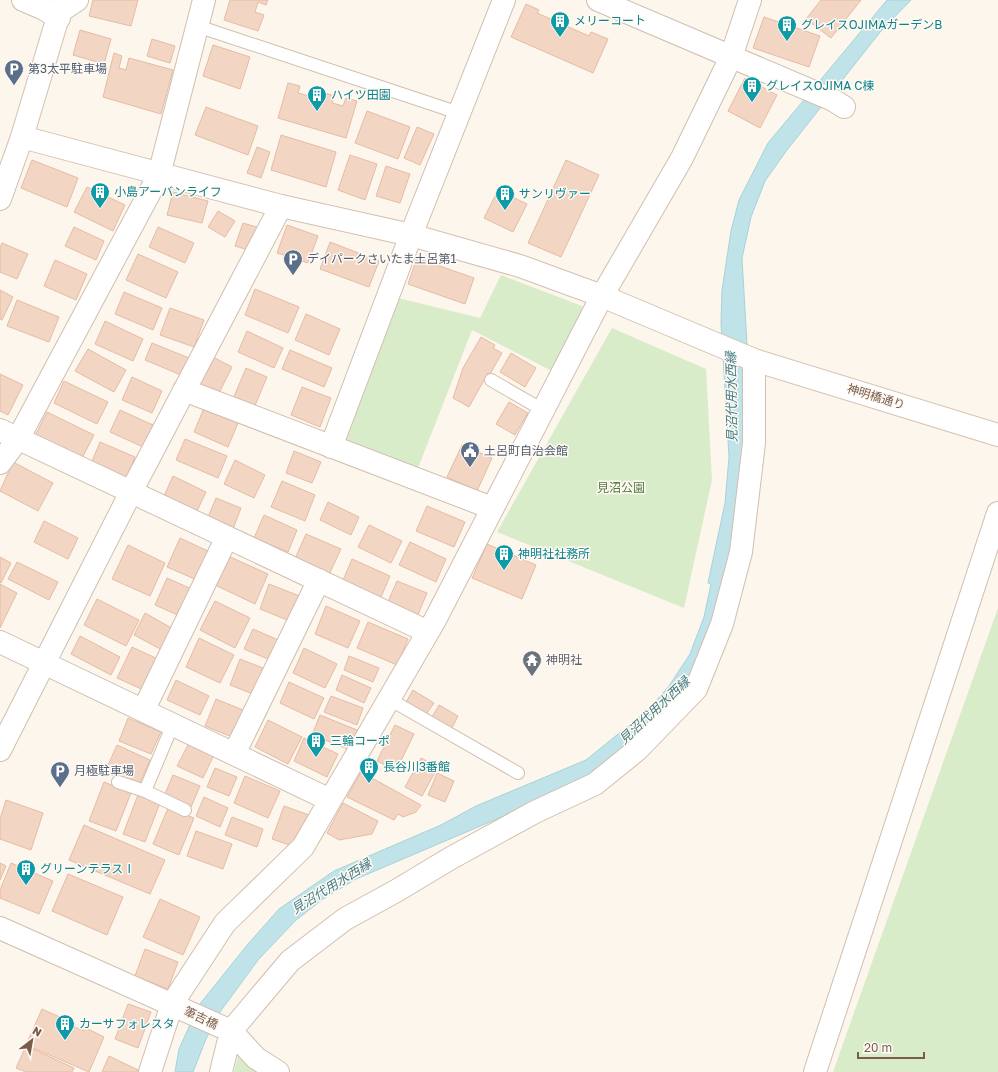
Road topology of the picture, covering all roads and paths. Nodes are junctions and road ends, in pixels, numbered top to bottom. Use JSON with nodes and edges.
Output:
{"nodes":[{"id":1,"x":23,"y":0,"type":"edge"},
{"id":2,"x":204,"y":0,"type":"edge"},
{"id":3,"x":504,"y":0,"type":"edge"},
{"id":4,"x":598,"y":0,"type":"edge"},
{"id":5,"x":750,"y":0,"type":"edge"},
{"id":6,"x":58,"y":6,"type":"edge"},
{"id":7,"x":197,"y":26,"type":"junction"},
{"id":8,"x":731,"y":58,"type":"junction"},
{"id":9,"x":839,"y":104,"type":"dead end"},
{"id":10,"x":459,"y":113,"type":"junction"},
{"id":11,"x":22,"y":137,"type":"junction"},
{"id":12,"x":160,"y":175,"type":"junction"},
{"id":13,"x":0,"y":198,"type":"edge"},
{"id":14,"x":281,"y":206,"type":"junction"},
{"id":15,"x":411,"y":235,"type":"junction"},
{"id":16,"x":602,"y":296,"type":"junction"},
{"id":17,"x":754,"y":360,"type":"junction"},
{"id":18,"x":492,"y":380,"type":"dead end"},
{"id":19,"x":184,"y":390,"type":"junction"},
{"id":20,"x":543,"y":410,"type":"junction"},
{"id":21,"x":9,"y":434,"type":"edge"},
{"id":22,"x":998,"y":435,"type":"edge"},
{"id":23,"x":331,"y":447,"type":"junction"},
{"id":24,"x":0,"y":463,"type":"edge"},
{"id":25,"x":131,"y":492,"type":"junction"},
{"id":26,"x":492,"y":508,"type":"junction"},
{"id":27,"x":998,"y":513,"type":"edge"},
{"id":28,"x":227,"y":537,"type":"junction"},
{"id":29,"x":319,"y":580,"type":"junction"},
{"id":30,"x":428,"y":632,"type":"junction"},
{"id":31,"x":0,"y":642,"type":"edge"},
{"id":32,"x":44,"y":662,"type":"junction"},
{"id":33,"x":389,"y":699,"type":"junction"},
{"id":34,"x":144,"y":710,"type":"junction"},
{"id":35,"x":173,"y":724,"type":"junction"},
{"id":36,"x":0,"y":750,"type":"edge"},
{"id":37,"x":234,"y":754,"type":"junction"},
{"id":38,"x":518,"y":773,"type":"dead end"},
{"id":39,"x":118,"y":782,"type":"dead end"},
{"id":40,"x":145,"y":791,"type":"junction"},
{"id":41,"x":330,"y":800,"type":"junction"},
{"id":42,"x":185,"y":810,"type":"dead end"},
{"id":43,"x":0,"y":928,"type":"edge"},
{"id":44,"x":172,"y":1004,"type":"junction"},
{"id":45,"x":231,"y":1031,"type":"junction"},
{"id":46,"x":150,"y":1072,"type":"edge"},
{"id":47,"x":221,"y":1072,"type":"edge"},
{"id":48,"x":278,"y":1072,"type":"edge"},
{"id":49,"x":815,"y":1072,"type":"edge"}],
"edges":[{"from":1,"to":6,"type":"street"},
{"from":2,"to":7,"type":"street"},
{"from":3,"to":10,"type":"street"},
{"from":4,"to":8,"type":"street"},
{"from":5,"to":8,"type":"street"},
{"from":6,"to":11,"type":"street"},
{"from":7,"to":10,"type":"lane"},
{"from":7,"to":12,"type":"street"},
{"from":8,"to":9,"type":"street"},
{"from":8,"to":16,"type":"street"},
{"from":10,"to":15,"type":"street"},
{"from":11,"to":12,"type":"street","name":"神明橋通り"},
{"from":11,"to":13,"type":"street"},
{"from":12,"to":14,"type":"street","name":"神明橋通り"},
{"from":12,"to":21,"type":"street"},
{"from":14,"to":15,"type":"street","name":"神明橋通り"},
{"from":14,"to":19,"type":"street"},
{"from":15,"to":16,"type":"street","name":"神明橋通り"},
{"from":15,"to":23,"type":"street"},
{"from":16,"to":17,"type":"street","name":"神明橋通り"},
{"from":16,"to":20,"type":"street"},
{"from":17,"to":22,"type":"street","name":"神明橋通り"},
{"from":17,"to":45,"type":"street"},
{"from":18,"to":20,"type":"lane"},
{"from":19,"to":23,"type":"street"},
{"from":19,"to":25,"type":"street"},
{"from":20,"to":26,"type":"street"},
{"from":21,"to":24,"type":"street"},
{"from":21,"to":25,"type":"street"},
{"from":23,"to":26,"type":"street"},
{"from":25,"to":28,"type":"street"},
{"from":25,"to":32,"type":"street"},
{"from":26,"to":30,"type":"street"},
{"from":27,"to":49,"type":"street"},
{"from":28,"to":29,"type":"street"},
{"from":28,"to":34,"type":"street"},
{"from":29,"to":30,"type":"street"},
{"from":29,"to":37,"type":"street"},
{"from":30,"to":33,"type":"street"},
{"from":31,"to":32,"type":"street"},
{"from":32,"to":34,"type":"street"},
{"from":32,"to":36,"type":"street"},
{"from":33,"to":38,"type":"lane"},
{"from":33,"to":41,"type":"street"},
{"from":34,"to":35,"type":"street"},
{"from":35,"to":37,"type":"street"},
{"from":35,"to":40,"type":"lane"},
{"from":37,"to":41,"type":"street"},
{"from":39,"to":40,"type":"lane"},
{"from":40,"to":42,"type":"lane"},
{"from":41,"to":44,"type":"street"},
{"from":43,"to":44,"type":"street","name":"筆吉橋"},
{"from":44,"to":45,"type":"street","name":"筆吉橋"},
{"from":44,"to":46,"type":"street"},
{"from":45,"to":47,"type":"street"},
{"from":45,"to":48,"type":"street"}]}
